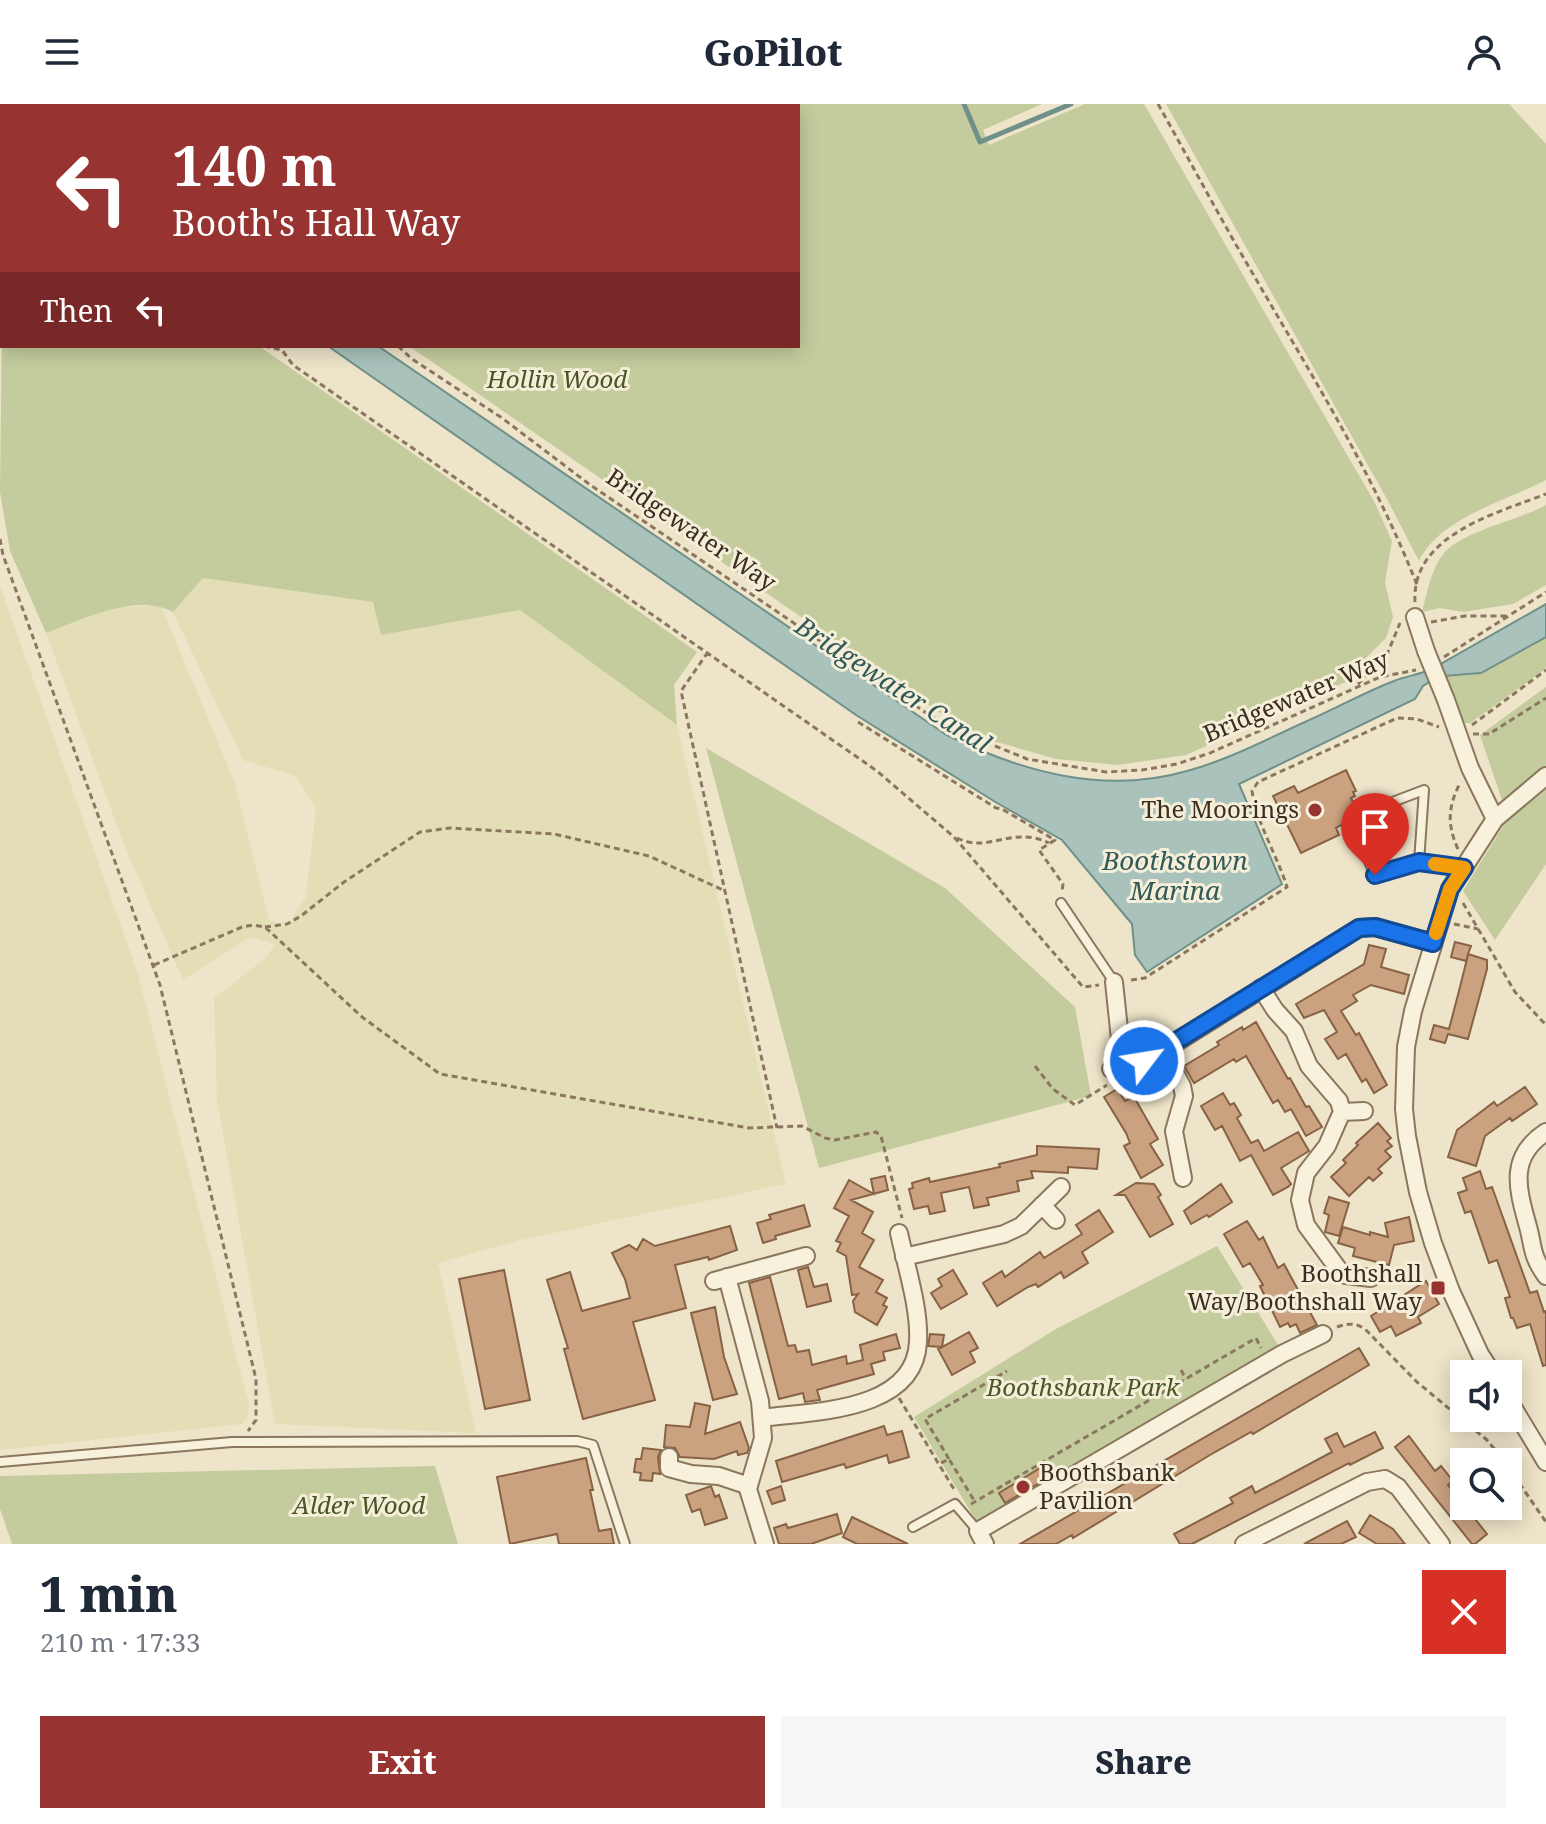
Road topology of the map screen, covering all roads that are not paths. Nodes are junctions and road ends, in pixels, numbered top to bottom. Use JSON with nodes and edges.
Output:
{"nodes":[{"id":1,"x":1416,"y":621,"type":"road end"},
{"id":2,"x":1546,"y":776,"type":"edge"},
{"id":3,"x":1495,"y":819,"type":"junction"},
{"id":4,"x":1419,"y":862,"type":"junction"},
{"id":5,"x":1464,"y":868,"type":"junction"},
{"id":6,"x":1061,"y":903,"type":"road end"},
{"id":7,"x":1433,"y":943,"type":"junction"},
{"id":8,"x":1114,"y":982,"type":"joint"},
{"id":9,"x":1261,"y":988,"type":"junction"},
{"id":10,"x":1163,"y":1051,"type":"junction"},
{"id":11,"x":1364,"y":1111,"type":"dead end"},
{"id":12,"x":1342,"y":1112,"type":"junction"},
{"id":13,"x":1546,"y":1132,"type":"edge"},
{"id":14,"x":1183,"y":1178,"type":"dead end"},
{"id":15,"x":1061,"y":1187,"type":"dead end"},
{"id":16,"x":1042,"y":1205,"type":"junction"},
{"id":17,"x":1056,"y":1220,"type":"dead end"},
{"id":18,"x":899,"y":1233,"type":"road end"},
{"id":19,"x":806,"y":1256,"type":"dead end"},
{"id":20,"x":904,"y":1257,"type":"junction"},
{"id":21,"x":1546,"y":1276,"type":"edge"},
{"id":22,"x":1371,"y":1278,"type":"dead end"},
{"id":23,"x":1323,"y":1334,"type":"road end"},
{"id":24,"x":1485,"y":1360,"type":"edge"},
{"id":25,"x":762,"y":1418,"type":"junction"},
{"id":26,"x":1522,"y":1422,"type":"edge"},
{"id":27,"x":669,"y":1457,"type":"dead end"},
{"id":28,"x":0,"y":1462,"type":"edge"},
{"id":29,"x":1546,"y":1462,"type":"edge"},
{"id":30,"x":749,"y":1486,"type":"junction"},
{"id":31,"x":913,"y":1527,"type":"dead end"},
{"id":32,"x":982,"y":1538,"type":"edge"},
{"id":33,"x":625,"y":1544,"type":"edge"},
{"id":34,"x":765,"y":1544,"type":"edge"},
{"id":35,"x":1244,"y":1544,"type":"edge"},
{"id":36,"x":1441,"y":1544,"type":"edge"}],
"edges":[{"from":1,"to":3,"type":"street","bridge":true},
{"from":2,"to":3,"type":"street"},
{"from":3,"to":5,"type":"street"},
{"from":4,"to":4,"type":"lane"},
{"from":4,"to":5,"type":"lane"},
{"from":5,"to":7,"type":"street"},
{"from":6,"to":8,"type":"lane"},
{"from":7,"to":9,"type":"street"},
{"from":7,"to":24,"type":"street"},
{"from":8,"to":10,"type":"street"},
{"from":9,"to":10,"type":"street"},
{"from":9,"to":12,"type":"street"},
{"from":10,"to":14,"type":"street"},
{"from":11,"to":12,"type":"street"},
{"from":12,"to":22,"type":"street"},
{"from":13,"to":21,"type":"street"},
{"from":15,"to":16,"type":"street"},
{"from":16,"to":17,"type":"street"},
{"from":16,"to":20,"type":"street"},
{"from":18,"to":20,"type":"street"},
{"from":19,"to":25,"type":"street"},
{"from":20,"to":25,"type":"street"},
{"from":23,"to":32,"type":"street"},
{"from":25,"to":30,"type":"street"},
{"from":26,"to":29,"type":"street"},
{"from":27,"to":30,"type":"street"},
{"from":28,"to":33,"type":"lane"},
{"from":30,"to":34,"type":"street"},
{"from":31,"to":32,"type":"lane"},
{"from":35,"to":36,"type":"street"}]}
